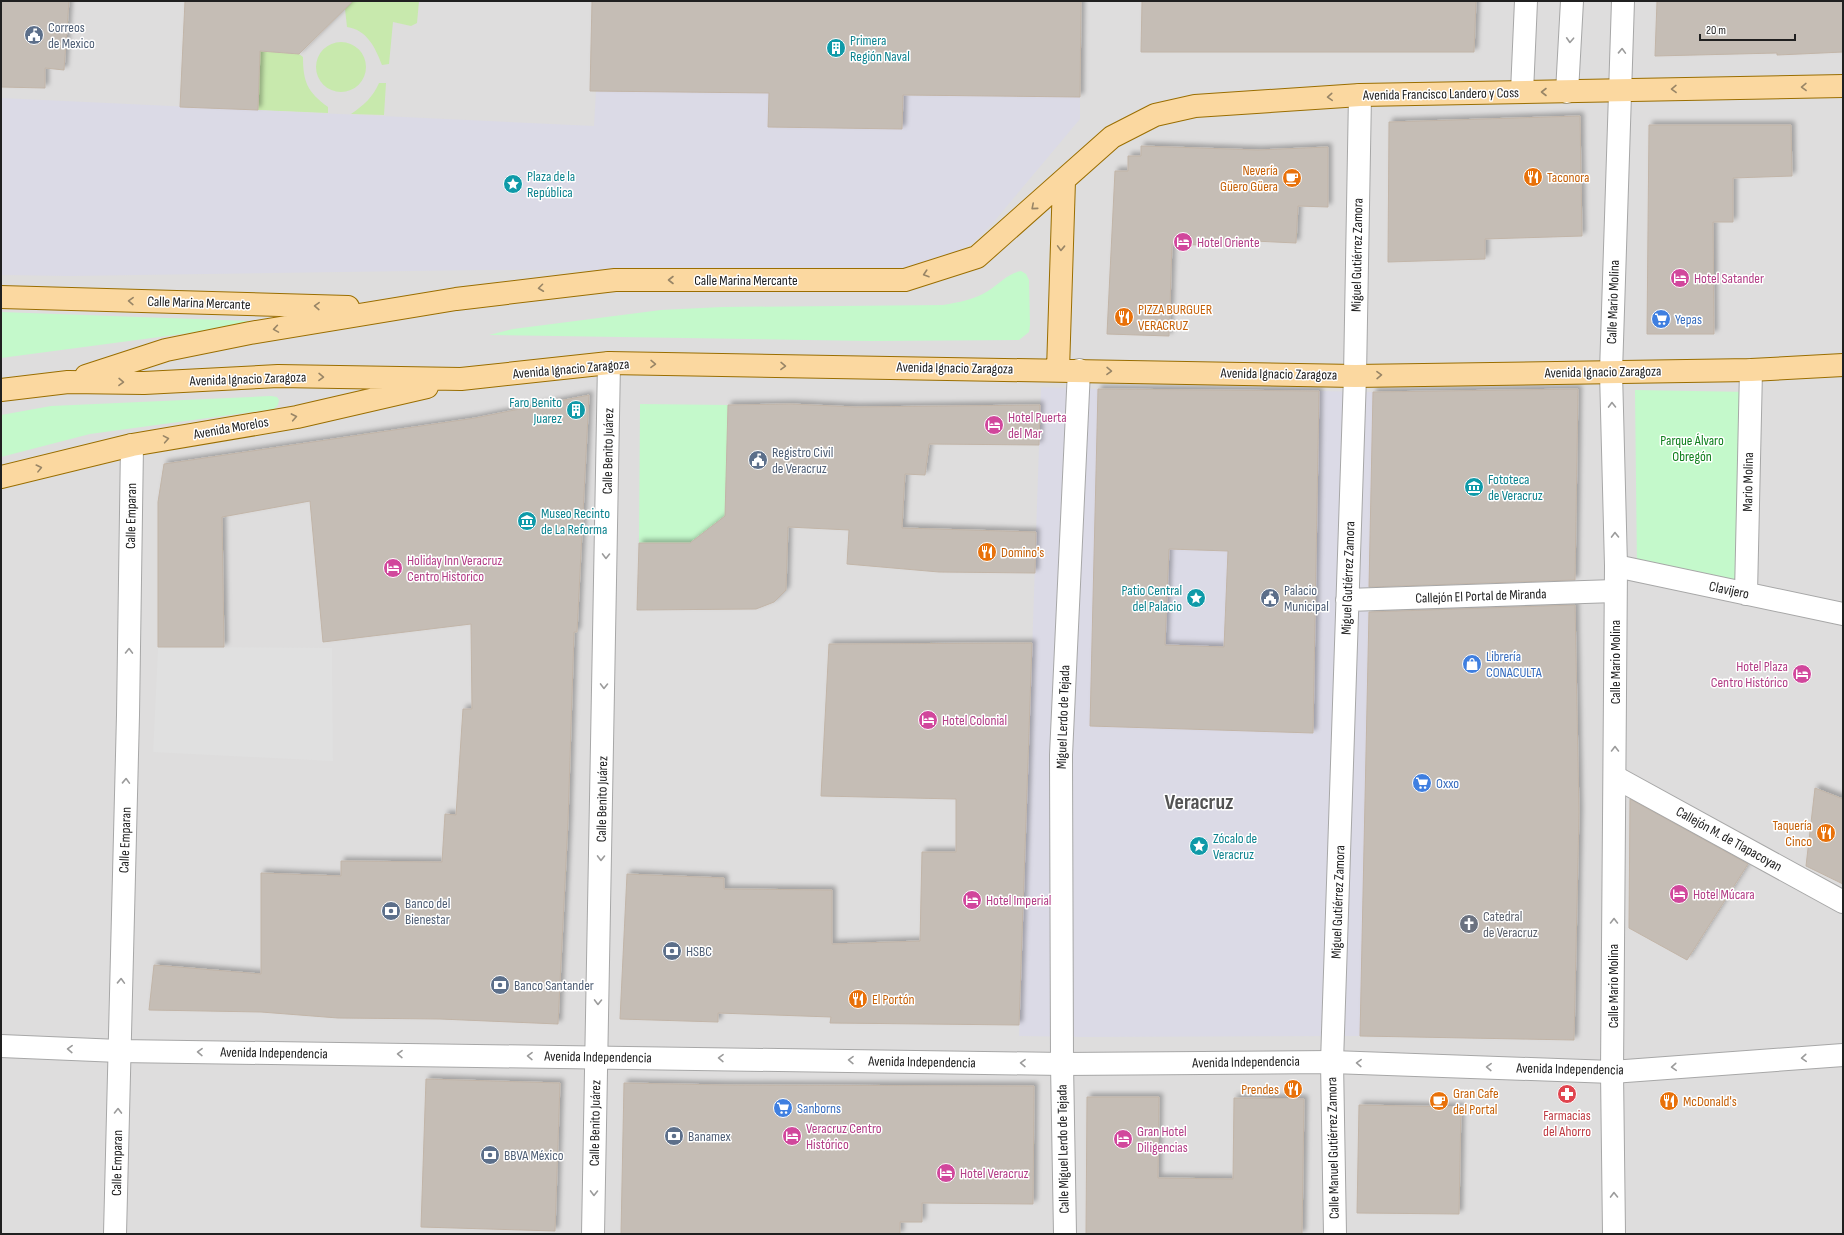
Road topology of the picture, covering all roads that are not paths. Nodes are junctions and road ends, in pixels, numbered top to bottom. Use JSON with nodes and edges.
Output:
{"nodes":[{"id":1,"x":1526,"y":1,"type":"edge"},
{"id":2,"x":1572,"y":1,"type":"edge"},
{"id":3,"x":1623,"y":1,"type":"edge"},
{"id":4,"x":1843,"y":86,"type":"edge"},
{"id":5,"x":1620,"y":90,"type":"junction"},
{"id":6,"x":1522,"y":92,"type":"junction"},
{"id":7,"x":1567,"y":92,"type":"junction"},
{"id":8,"x":1360,"y":95,"type":"junction"},
{"id":9,"x":1064,"y":181,"type":"junction"},
{"id":10,"x":1,"y":297,"type":"edge"},
{"id":11,"x":398,"y":309,"type":"junction"},
{"id":12,"x":609,"y":364,"type":"junction"},
{"id":13,"x":1843,"y":366,"type":"edge"},
{"id":14,"x":1058,"y":370,"type":"junction"},
{"id":15,"x":1079,"y":370,"type":"junction"},
{"id":16,"x":1751,"y":370,"type":"junction"},
{"id":17,"x":1611,"y":372,"type":"junction"},
{"id":18,"x":1355,"y":376,"type":"junction"},
{"id":19,"x":461,"y":380,"type":"junction"},
{"id":20,"x":68,"y":382,"type":"junction"},
{"id":21,"x":3,"y":390,"type":"edge"},
{"id":22,"x":132,"y":445,"type":"junction"},
{"id":23,"x":1,"y":477,"type":"edge"},
{"id":24,"x":1616,"y":566,"type":"junction"},
{"id":25,"x":1615,"y":591,"type":"junction"},
{"id":26,"x":1746,"y":594,"type":"junction"},
{"id":27,"x":1347,"y":600,"type":"junction"},
{"id":28,"x":1843,"y":614,"type":"edge"},
{"id":29,"x":1615,"y":777,"type":"junction"},
{"id":30,"x":1843,"y":902,"type":"edge"},
{"id":31,"x":1,"y":1046,"type":"edge"},
{"id":32,"x":119,"y":1051,"type":"junction"},
{"id":33,"x":1843,"y":1055,"type":"edge"},
{"id":34,"x":597,"y":1056,"type":"junction"},
{"id":35,"x":1332,"y":1062,"type":"junction"},
{"id":36,"x":1062,"y":1064,"type":"junction"},
{"id":37,"x":1612,"y":1072,"type":"junction"},
{"id":38,"x":115,"y":1234,"type":"edge"},
{"id":39,"x":593,"y":1234,"type":"edge"},
{"id":40,"x":1064,"y":1234,"type":"edge"},
{"id":41,"x":1335,"y":1234,"type":"edge"},
{"id":42,"x":1614,"y":1234,"type":"edge"}],
"edges":[{"from":1,"to":6,"type":"street"},
{"from":2,"to":7,"type":"street","one_way":true},
{"from":5,"to":3,"type":"street","name":"Calle Mario Molina","one_way":true},
{"from":4,"to":5,"type":"main road","name":"Avenida Francisco Landero y Coss","one_way":true},
{"from":5,"to":7,"type":"main road","name":"Avenida Francisco Landero y Coss"},
{"from":5,"to":17,"type":"street","name":"Calle Mario Molina"},
{"from":7,"to":6,"type":"main road","name":"Avenida Francisco Landero y Coss","one_way":true},
{"from":6,"to":8,"type":"main road","name":"Avenida Francisco Landero y Coss"},
{"from":8,"to":9,"type":"main road","name":"Avenida Francisco Landero y Coss","one_way":true},
{"from":8,"to":18,"type":"street","name":"Miguel Gutiérrez Zamora"},
{"from":9,"to":11,"type":"main road","name":"Calle Marina Mercante","one_way":true},
{"from":9,"to":14,"type":"main road","one_way":true},
{"from":11,"to":10,"type":"main road","name":"Calle Marina Mercante","one_way":true},
{"from":11,"to":20,"type":"main road","name":"Calle Marina Mercante","one_way":true},
{"from":12,"to":14,"type":"main road","name":"Avenida Ignacio Zaragoza","one_way":true},
{"from":12,"to":19,"type":"main road","name":"Avenida Ignacio Zaragoza"},
{"from":12,"to":34,"type":"street","name":"Calle Benito Juárez","one_way":true},
{"from":13,"to":16,"type":"main road","name":"Avenida Ignacio Zaragoza"},
{"from":14,"to":15,"type":"main road","name":"Avenida Ignacio Zaragoza"},
{"from":15,"to":18,"type":"main road","name":"Avenida Ignacio Zaragoza","one_way":true},
{"from":15,"to":36,"type":"street","name":"Miguel Lerdo de Tejada"},
{"from":16,"to":17,"type":"main road","name":"Avenida Ignacio Zaragoza"},
{"from":16,"to":26,"type":"street","name":"Mario Molina"},
{"from":18,"to":17,"type":"main road","name":"Avenida Ignacio Zaragoza","one_way":true},
{"from":24,"to":17,"type":"street","name":"Calle Mario Molina","one_way":true},
{"from":18,"to":27,"type":"street","name":"Miguel Gutiérrez Zamora"},
{"from":20,"to":19,"type":"main road","name":"Avenida Ignacio Zaragoza","one_way":true},
{"from":22,"to":19,"type":"main road","name":"Avenida Morelos","one_way":true},
{"from":20,"to":21,"type":"main road"},
{"from":23,"to":22,"type":"main road","name":"Avenida Morelos","one_way":true},
{"from":32,"to":22,"type":"street","name":"Calle Emparan","one_way":true},
{"from":24,"to":25,"type":"street","name":"Calle Mario Molina"},
{"from":24,"to":26,"type":"street","name":"Clavijero"},
{"from":25,"to":27,"type":"street","name":"Callejón El Portal de Miranda"},
{"from":29,"to":25,"type":"street","name":"Calle Mario Molina","one_way":true},
{"from":26,"to":28,"type":"street","name":"Clavijero"},
{"from":27,"to":35,"type":"street","name":"Miguel Gutiérrez Zamora"},
{"from":29,"to":30,"type":"street","name":"Callejón M. de Tlapacoyan"},
{"from":37,"to":29,"type":"street","name":"Calle Mario Molina","one_way":true},
{"from":32,"to":31,"type":"street","name":"Avenida Independencia","one_way":true},
{"from":34,"to":32,"type":"street","name":"Avenida Independencia","one_way":true},
{"from":38,"to":32,"type":"street","name":"Calle Emparan","one_way":true},
{"from":33,"to":37,"type":"street","name":"Avenida Independencia","one_way":true},
{"from":36,"to":34,"type":"street","name":"Avenida Independencia","one_way":true},
{"from":34,"to":39,"type":"street","name":"Calle Benito Juárez","one_way":true},
{"from":35,"to":36,"type":"street","name":"Avenida Independencia"},
{"from":37,"to":35,"type":"street","name":"Avenida Independencia","one_way":true},
{"from":35,"to":41,"type":"street","name":"Calle Manuel Gutiérrez Zamora"},
{"from":36,"to":40,"type":"street","name":"Calle Miguel Lerdo de Tejada"},
{"from":42,"to":37,"type":"street","name":"Calle Mario Molina","one_way":true}]}
